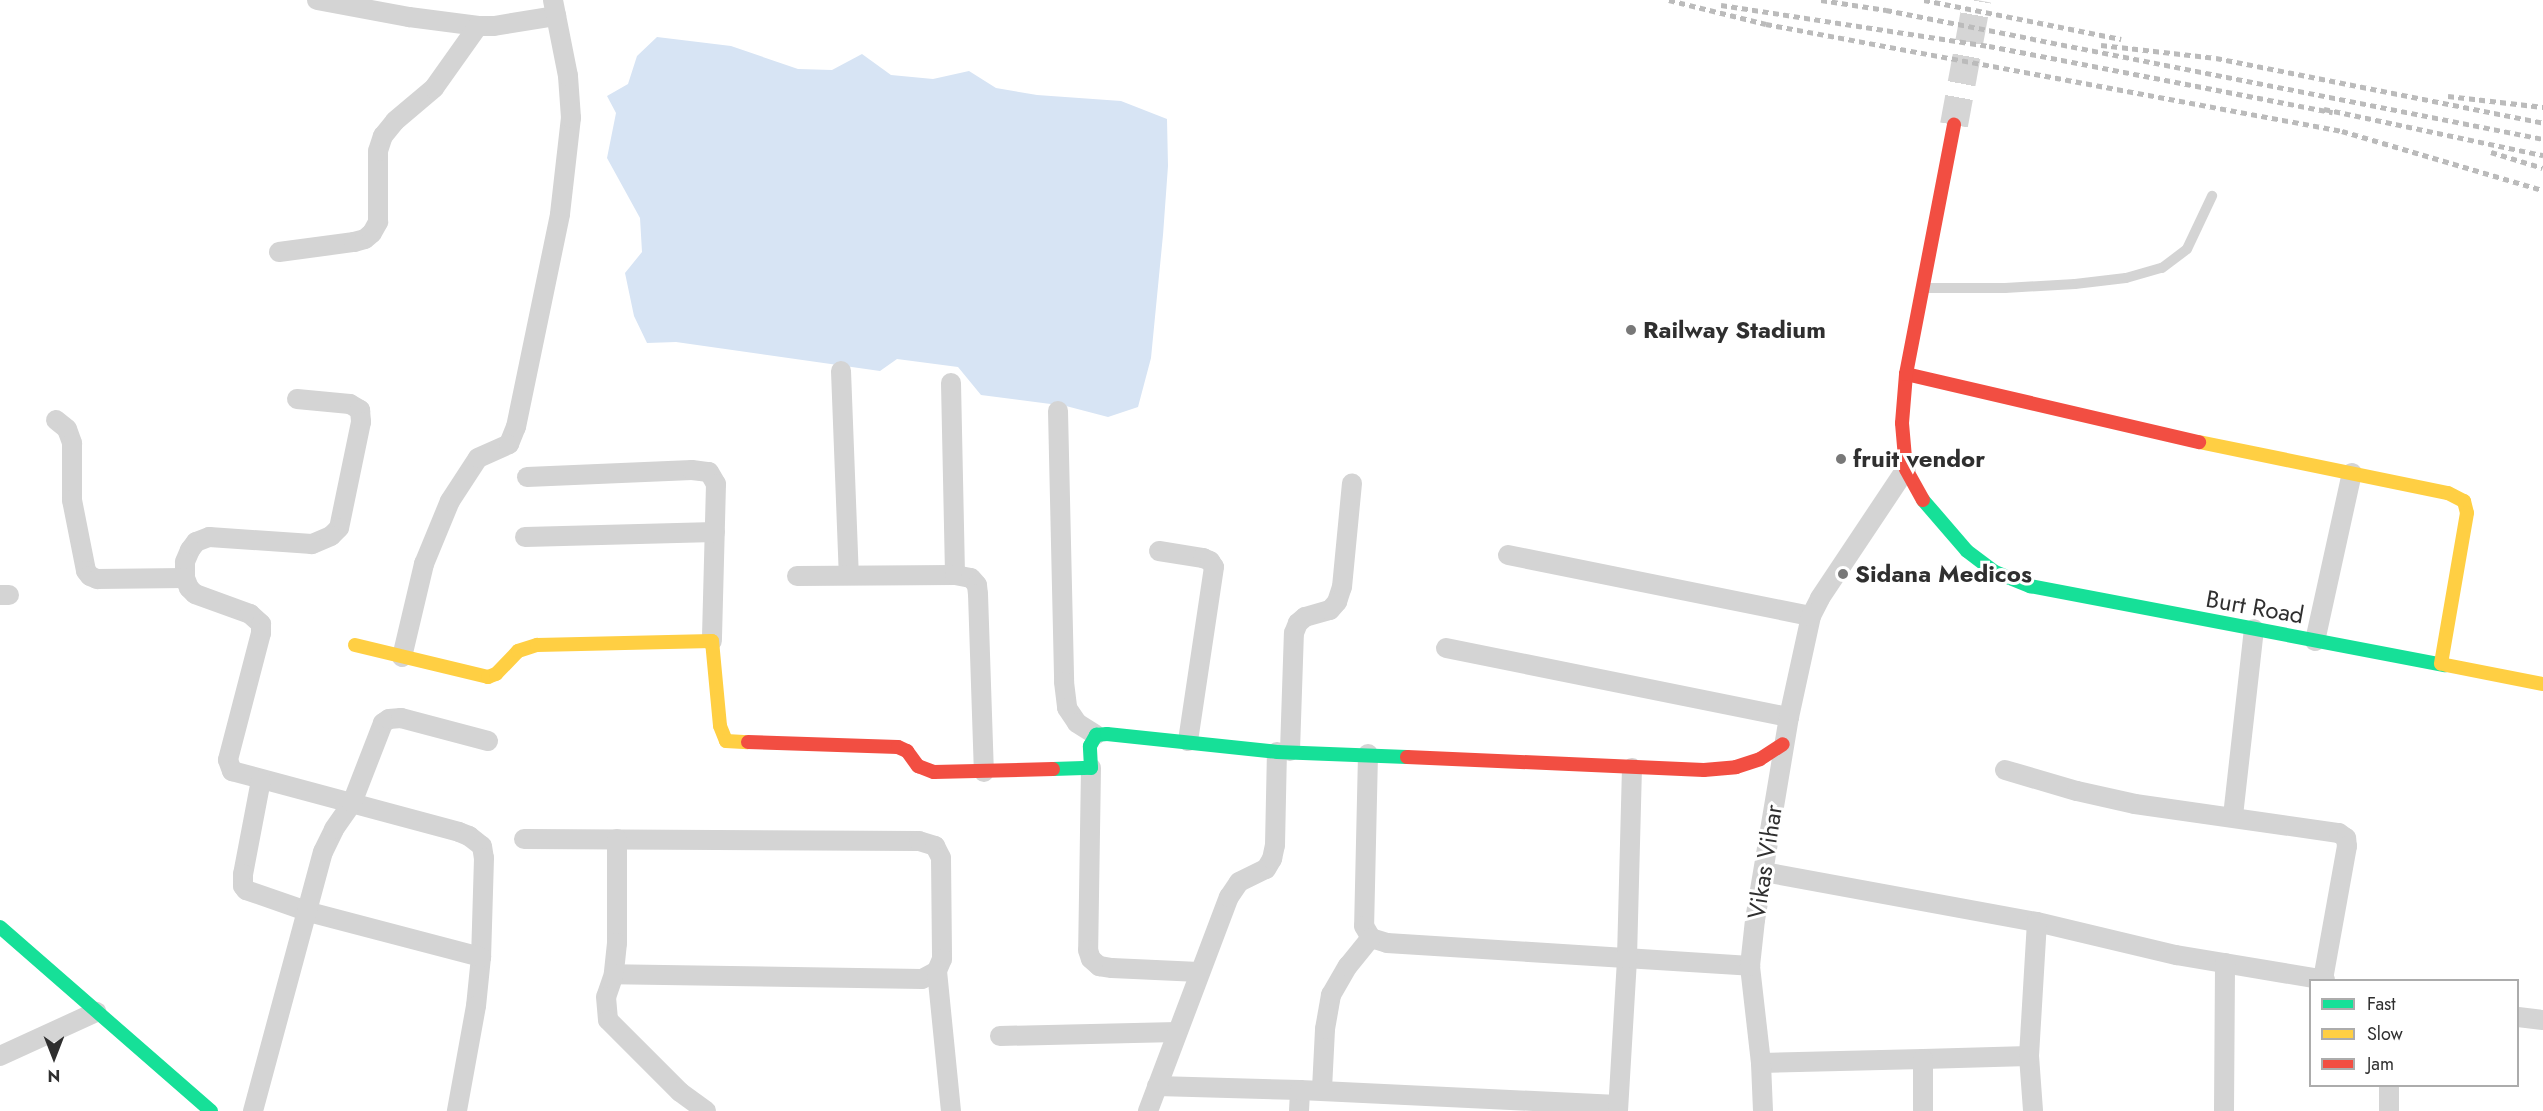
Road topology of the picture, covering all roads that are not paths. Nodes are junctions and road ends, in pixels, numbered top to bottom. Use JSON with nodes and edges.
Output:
{"nodes":[{"id":1,"x":317,"y":0,"type":"edge"},
{"id":2,"x":555,"y":8,"type":"edge"},
{"id":3,"x":478,"y":26,"type":"junction"},
{"id":4,"x":1954,"y":125,"type":"tunnel mouth"},
{"id":5,"x":2212,"y":196,"type":"dead end"},
{"id":6,"x":279,"y":252,"type":"dead end"},
{"id":7,"x":1922,"y":288,"type":"junction"},
{"id":8,"x":841,"y":370,"type":"dead end"},
{"id":9,"x":1906,"y":374,"type":"junction"},
{"id":10,"x":951,"y":383,"type":"dead end"},
{"id":11,"x":297,"y":399,"type":"dead end"},
{"id":12,"x":1058,"y":411,"type":"dead end"},
{"id":13,"x":56,"y":420,"type":"dead end"},
{"id":14,"x":1906,"y":469,"type":"junction"},
{"id":15,"x":2352,"y":473,"type":"junction"},
{"id":16,"x":527,"y":477,"type":"dead end"},
{"id":17,"x":1352,"y":483,"type":"dead end"},
{"id":18,"x":715,"y":532,"type":"junction"},
{"id":19,"x":525,"y":537,"type":"dead end"},
{"id":20,"x":1160,"y":551,"type":"dead end"},
{"id":21,"x":1508,"y":555,"type":"dead end"},
{"id":22,"x":849,"y":575,"type":"junction"},
{"id":23,"x":954,"y":575,"type":"junction"},
{"id":24,"x":797,"y":576,"type":"dead end"},
{"id":25,"x":185,"y":578,"type":"junction"},
{"id":26,"x":1812,"y":616,"type":"junction"},
{"id":27,"x":2254,"y":629,"type":"junction"},
{"id":28,"x":712,"y":641,"type":"junction"},
{"id":29,"x":2315,"y":641,"type":"junction"},
{"id":30,"x":355,"y":645,"type":"dead end"},
{"id":31,"x":1446,"y":648,"type":"dead end"},
{"id":32,"x":402,"y":657,"type":"junction"},
{"id":33,"x":2441,"y":664,"type":"junction"},
{"id":34,"x":2543,"y":684,"type":"edge"},
{"id":35,"x":1789,"y":717,"type":"junction"},
{"id":36,"x":1096,"y":735,"type":"junction"},
{"id":37,"x":488,"y":741,"type":"dead end"},
{"id":38,"x":1188,"y":741,"type":"junction"},
{"id":39,"x":1783,"y":744,"type":"junction"},
{"id":40,"x":1284,"y":751,"type":"junction"},
{"id":41,"x":1368,"y":754,"type":"junction"},
{"id":42,"x":1091,"y":768,"type":"junction"},
{"id":43,"x":1632,"y":768,"type":"junction"},
{"id":44,"x":2005,"y":770,"type":"dead end"},
{"id":45,"x":984,"y":772,"type":"junction"},
{"id":46,"x":261,"y":780,"type":"junction"},
{"id":47,"x":352,"y":803,"type":"junction"},
{"id":48,"x":2233,"y":816,"type":"junction"},
{"id":49,"x":524,"y":839,"type":"dead end"},
{"id":50,"x":618,"y":839,"type":"junction"},
{"id":51,"x":1764,"y":872,"type":"junction"},
{"id":52,"x":309,"y":912,"type":"junction"},
{"id":53,"x":2037,"y":922,"type":"junction"},
{"id":54,"x":0,"y":927,"type":"edge"},
{"id":55,"x":1371,"y":938,"type":"junction"},
{"id":56,"x":481,"y":957,"type":"junction"},
{"id":57,"x":1627,"y":958,"type":"junction"},
{"id":58,"x":2225,"y":963,"type":"junction"},
{"id":59,"x":1750,"y":966,"type":"junction"},
{"id":60,"x":937,"y":971,"type":"junction"},
{"id":61,"x":1199,"y":972,"type":"junction"},
{"id":62,"x":614,"y":975,"type":"junction"},
{"id":63,"x":2318,"y":979,"type":"edge"},
{"id":64,"x":2324,"y":979,"type":"edge"},
{"id":65,"x":96,"y":1012,"type":"junction"},
{"id":66,"x":2519,"y":1017,"type":"edge"},
{"id":67,"x":2543,"y":1020,"type":"edge"},
{"id":68,"x":1177,"y":1032,"type":"junction"},
{"id":69,"x":1000,"y":1036,"type":"dead end"},
{"id":70,"x":0,"y":1056,"type":"edge"},
{"id":71,"x":2029,"y":1056,"type":"junction"},
{"id":72,"x":1923,"y":1059,"type":"junction"},
{"id":73,"x":1761,"y":1063,"type":"junction"},
{"id":74,"x":1157,"y":1086,"type":"junction"},
{"id":75,"x":2389,"y":1087,"type":"edge"},
{"id":76,"x":1322,"y":1089,"type":"junction"},
{"id":77,"x":1300,"y":1090,"type":"junction"},
{"id":78,"x":1618,"y":1108,"type":"edge"},
{"id":79,"x":211,"y":1111,"type":"edge"},
{"id":80,"x":253,"y":1111,"type":"edge"},
{"id":81,"x":457,"y":1111,"type":"edge"},
{"id":82,"x":706,"y":1111,"type":"edge"},
{"id":83,"x":951,"y":1111,"type":"edge"},
{"id":84,"x":1148,"y":1111,"type":"edge"},
{"id":85,"x":1299,"y":1111,"type":"edge"},
{"id":86,"x":1763,"y":1111,"type":"edge"},
{"id":87,"x":1923,"y":1111,"type":"edge"},
{"id":88,"x":2033,"y":1111,"type":"edge"},
{"id":89,"x":2224,"y":1111,"type":"edge"},
{"id":90,"x":2389,"y":1111,"type":"edge"}],
"edges":[{"from":1,"to":3,"type":"street"},
{"from":2,"to":3,"type":"street"},
{"from":2,"to":32,"type":"street"},
{"from":3,"to":6,"type":"street"},
{"from":4,"to":7,"type":"street"},
{"from":5,"to":7,"type":"lane"},
{"from":7,"to":9,"type":"street"},
{"from":8,"to":22,"type":"street"},
{"from":9,"to":14,"type":"street"},
{"from":9,"to":15,"type":"street"},
{"from":10,"to":23,"type":"street"},
{"from":11,"to":25,"type":"street"},
{"from":12,"to":36,"type":"street"},
{"from":13,"to":25,"type":"street"},
{"from":14,"to":26,"type":"street","name":"Vikas Vihar"},
{"from":14,"to":27,"type":"street","name":"Burt Road"},
{"from":15,"to":29,"type":"street"},
{"from":15,"to":33,"type":"street"},
{"from":16,"to":18,"type":"street"},
{"from":17,"to":40,"type":"street"},
{"from":18,"to":19,"type":"street"},
{"from":18,"to":28,"type":"street"},
{"from":20,"to":38,"type":"street"},
{"from":21,"to":26,"type":"street"},
{"from":22,"to":23,"type":"street"},
{"from":22,"to":24,"type":"street"},
{"from":23,"to":45,"type":"street"},
{"from":25,"to":46,"type":"street"},
{"from":26,"to":35,"type":"street","name":"Vikas Vihar"},
{"from":27,"to":29,"type":"street","name":"Burt Road"},
{"from":27,"to":48,"type":"street"},
{"from":28,"to":32,"type":"street"},
{"from":28,"to":45,"type":"street"},
{"from":29,"to":33,"type":"street","name":"Burt Road"},
{"from":30,"to":32,"type":"street"},
{"from":31,"to":35,"type":"street"},
{"from":33,"to":34,"type":"street","name":"Burt Road"},
{"from":35,"to":39,"type":"street","name":"Vikas Vihar"},
{"from":36,"to":38,"type":"street"},
{"from":36,"to":42,"type":"street"},
{"from":37,"to":47,"type":"street"},
{"from":38,"to":40,"type":"street"},
{"from":39,"to":43,"type":"street"},
{"from":39,"to":51,"type":"street","name":"Vikas Vihar"},
{"from":40,"to":41,"type":"street"},
{"from":40,"to":61,"type":"street"},
{"from":41,"to":43,"type":"street"},
{"from":41,"to":55,"type":"street"},
{"from":42,"to":45,"type":"street"},
{"from":42,"to":61,"type":"street"},
{"from":43,"to":57,"type":"street"},
{"from":44,"to":48,"type":"street"},
{"from":46,"to":47,"type":"street"},
{"from":46,"to":52,"type":"street"},
{"from":47,"to":52,"type":"street"},
{"from":47,"to":56,"type":"street"},
{"from":48,"to":64,"type":"street"},
{"from":49,"to":50,"type":"street"},
{"from":50,"to":60,"type":"street"},
{"from":50,"to":62,"type":"street"},
{"from":51,"to":53,"type":"street"},
{"from":51,"to":59,"type":"street","name":"Vikas Vihar"},
{"from":52,"to":56,"type":"street"},
{"from":52,"to":80,"type":"street"},
{"from":53,"to":58,"type":"street"},
{"from":53,"to":71,"type":"street"},
{"from":54,"to":65,"type":"street"},
{"from":55,"to":57,"type":"street"},
{"from":55,"to":76,"type":"street"},
{"from":56,"to":81,"type":"street"},
{"from":57,"to":59,"type":"street"},
{"from":57,"to":78,"type":"street"},
{"from":58,"to":63,"type":"street"},
{"from":58,"to":89,"type":"street"},
{"from":59,"to":73,"type":"street","name":"Vikas Vihar"},
{"from":60,"to":62,"type":"street"},
{"from":60,"to":83,"type":"street"},
{"from":61,"to":68,"type":"street"},
{"from":62,"to":82,"type":"street"},
{"from":65,"to":70,"type":"street"},
{"from":65,"to":79,"type":"street"},
{"from":66,"to":67,"type":"street"},
{"from":68,"to":69,"type":"street"},
{"from":68,"to":74,"type":"street"},
{"from":71,"to":72,"type":"street"},
{"from":71,"to":88,"type":"street"},
{"from":72,"to":73,"type":"street"},
{"from":72,"to":87,"type":"street"},
{"from":73,"to":86,"type":"street","name":"Vikas Vihar"},
{"from":74,"to":77,"type":"street"},
{"from":74,"to":84,"type":"street"},
{"from":75,"to":90,"type":"street"},
{"from":76,"to":77,"type":"street"},
{"from":76,"to":78,"type":"street"},
{"from":77,"to":85,"type":"street"}]}
